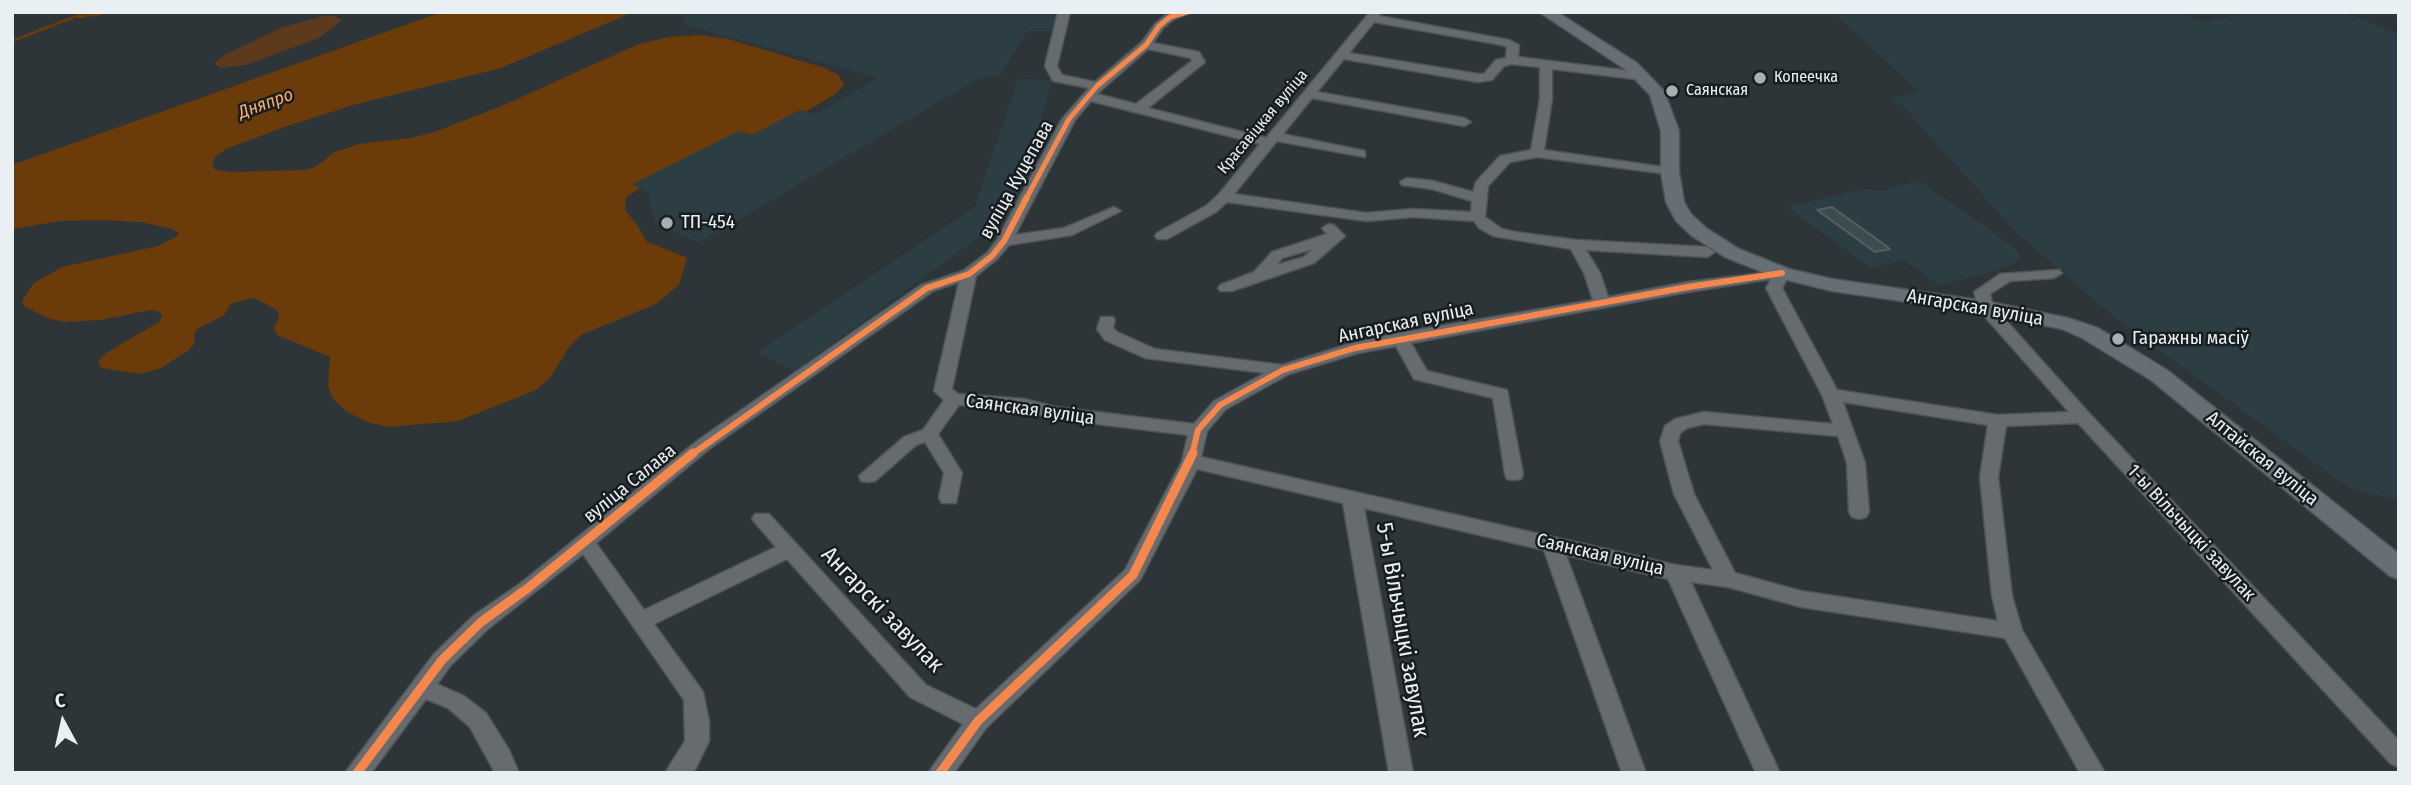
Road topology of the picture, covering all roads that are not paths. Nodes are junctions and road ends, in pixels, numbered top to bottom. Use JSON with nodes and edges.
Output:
{"nodes":[{"id":1,"x":1064,"y":12,"type":"edge"},
{"id":2,"x":1187,"y":12,"type":"edge"},
{"id":3,"x":1546,"y":12,"type":"edge"},
{"id":4,"x":1374,"y":15,"type":"edge"},
{"id":5,"x":1146,"y":45,"type":"junction"},
{"id":6,"x":1341,"y":55,"type":"junction"},
{"id":7,"x":1512,"y":60,"type":"junction"},
{"id":8,"x":1546,"y":64,"type":"junction"},
{"id":9,"x":1643,"y":76,"type":"junction"},
{"id":10,"x":1093,"y":91,"type":"junction"},
{"id":11,"x":1309,"y":94,"type":"junction"},
{"id":12,"x":1138,"y":109,"type":"junction"},
{"id":13,"x":1464,"y":122,"type":"dead end"},
{"id":14,"x":1270,"y":139,"type":"junction"},
{"id":15,"x":1537,"y":153,"type":"junction"},
{"id":16,"x":1360,"y":154,"type":"dead end"},
{"id":17,"x":1670,"y":172,"type":"junction"},
{"id":18,"x":1407,"y":182,"type":"dead end"},
{"id":19,"x":1224,"y":197,"type":"junction"},
{"id":20,"x":1480,"y":199,"type":"junction"},
{"id":21,"x":1114,"y":211,"type":"dead end"},
{"id":22,"x":1310,"y":211,"type":"junction"},
{"id":23,"x":1366,"y":217,"type":"junction"},
{"id":24,"x":1478,"y":217,"type":"junction"},
{"id":25,"x":1333,"y":232,"type":"junction"},
{"id":26,"x":1699,"y":233,"type":"junction"},
{"id":27,"x":1162,"y":236,"type":"dead end"},
{"id":28,"x":1004,"y":241,"type":"junction"},
{"id":29,"x":1576,"y":244,"type":"junction"},
{"id":30,"x":1707,"y":252,"type":"junction"},
{"id":31,"x":1782,"y":273,"type":"junction"},
{"id":32,"x":2054,"y":273,"type":"dead end"},
{"id":33,"x":969,"y":274,"type":"junction"},
{"id":34,"x":1688,"y":287,"type":"junction"},
{"id":35,"x":1226,"y":288,"type":"dead end"},
{"id":36,"x":1602,"y":302,"type":"junction"},
{"id":37,"x":1985,"y":307,"type":"junction"},
{"id":38,"x":1107,"y":320,"type":"dead end"},
{"id":39,"x":1400,"y":338,"type":"junction"},
{"id":40,"x":2123,"y":351,"type":"joint"},
{"id":41,"x":1283,"y":370,"type":"junction"},
{"id":42,"x":1830,"y":395,"type":"junction"},
{"id":43,"x":954,"y":399,"type":"junction"},
{"id":44,"x":2083,"y":417,"type":"junction"},
{"id":45,"x":1998,"y":421,"type":"junction"},
{"id":46,"x":1198,"y":430,"type":"junction"},
{"id":47,"x":1844,"y":431,"type":"junction"},
{"id":48,"x":929,"y":434,"type":"junction"},
{"id":49,"x":1191,"y":461,"type":"junction"},
{"id":50,"x":1514,"y":474,"type":"dead end"},
{"id":51,"x":868,"y":476,"type":"dead end"},
{"id":52,"x":1352,"y":497,"type":"junction"},
{"id":53,"x":949,"y":498,"type":"dead end"},
{"id":54,"x":1859,"y":512,"type":"dead end"},
{"id":55,"x":762,"y":519,"type":"dead end"},
{"id":56,"x":585,"y":542,"type":"junction"},
{"id":57,"x":1552,"y":545,"type":"junction"},
{"id":58,"x":788,"y":550,"type":"junction"},
{"id":59,"x":2399,"y":569,"type":"edge"},
{"id":60,"x":1676,"y":573,"type":"junction"},
{"id":61,"x":1728,"y":579,"type":"junction"},
{"id":62,"x":641,"y":621,"type":"junction"},
{"id":63,"x":2012,"y":631,"type":"junction"},
{"id":64,"x":421,"y":687,"type":"junction"},
{"id":65,"x":978,"y":720,"type":"junction"},
{"id":66,"x":2399,"y":757,"type":"edge"},
{"id":67,"x":358,"y":773,"type":"edge"},
{"id":68,"x":507,"y":773,"type":"edge"},
{"id":69,"x":677,"y":773,"type":"edge"},
{"id":70,"x":940,"y":773,"type":"edge"},
{"id":71,"x":1401,"y":773,"type":"edge"},
{"id":72,"x":1634,"y":773,"type":"edge"},
{"id":73,"x":1768,"y":773,"type":"edge"},
{"id":74,"x":2093,"y":773,"type":"edge"}],
"edges":[{"from":1,"to":10,"type":"street"},
{"from":2,"to":5,"type":"street","name":"вуліца Куцепава"},
{"from":3,"to":9,"type":"main road"},
{"from":4,"to":6,"type":"street","name":"Красавіцкая вуліца"},
{"from":4,"to":7,"type":"street"},
{"from":5,"to":10,"type":"street","name":"вуліца Куцепава"},
{"from":5,"to":12,"type":"street"},
{"from":6,"to":7,"type":"street"},
{"from":6,"to":11,"type":"street","name":"Красавіцкая вуліца"},
{"from":7,"to":8,"type":"street"},
{"from":8,"to":9,"type":"street"},
{"from":8,"to":15,"type":"street"},
{"from":9,"to":17,"type":"main road"},
{"from":10,"to":12,"type":"street"},
{"from":10,"to":28,"type":"street","name":"вуліца Куцепава"},
{"from":11,"to":13,"type":"street"},
{"from":11,"to":14,"type":"street","name":"Красавіцкая вуліца"},
{"from":12,"to":14,"type":"street"},
{"from":14,"to":16,"type":"street"},
{"from":14,"to":19,"type":"street","name":"Красавіцкая вуліца"},
{"from":15,"to":17,"type":"street"},
{"from":15,"to":20,"type":"street"},
{"from":17,"to":26,"type":"main road"},
{"from":18,"to":20,"type":"street"},
{"from":19,"to":22,"type":"street"},
{"from":19,"to":27,"type":"street","name":"Красавіцкая вуліца"},
{"from":20,"to":24,"type":"street"},
{"from":21,"to":28,"type":"street"},
{"from":22,"to":23,"type":"street"},
{"from":22,"to":25,"type":"street"},
{"from":23,"to":24,"type":"street"},
{"from":23,"to":25,"type":"street"},
{"from":24,"to":29,"type":"street"},
{"from":25,"to":35,"type":"street"},
{"from":26,"to":30,"type":"street"},
{"from":26,"to":31,"type":"main road"},
{"from":28,"to":33,"type":"street","name":"вуліца Куцепава"},
{"from":29,"to":30,"type":"street"},
{"from":29,"to":36,"type":"street"},
{"from":30,"to":34,"type":"street"},
{"from":31,"to":34,"type":"street","name":"Ангарская вуліца"},
{"from":31,"to":37,"type":"main road","name":"Ангарская вуліца"},
{"from":31,"to":42,"type":"street"},
{"from":32,"to":37,"type":"street"},
{"from":33,"to":43,"type":"street","name":"Саянская вуліца"},
{"from":33,"to":56,"type":"street","name":"вуліца Салава"},
{"from":34,"to":36,"type":"street","name":"Ангарская вуліца"},
{"from":36,"to":39,"type":"street","name":"Ангарская вуліца"},
{"from":37,"to":40,"type":"main road","name":"Ангарская вуліца"},
{"from":37,"to":44,"type":"street","name":"1-ы Вільчыцкі завулак"},
{"from":38,"to":41,"type":"street"},
{"from":39,"to":41,"type":"street","name":"Ангарская вуліца"},
{"from":39,"to":50,"type":"street"},
{"from":40,"to":59,"type":"main road","name":"Алтайская вуліца"},
{"from":41,"to":46,"type":"street","name":"Ангарская вуліца"},
{"from":42,"to":45,"type":"street"},
{"from":42,"to":47,"type":"street"},
{"from":43,"to":46,"type":"street","name":"Саянская вуліца"},
{"from":43,"to":48,"type":"street"},
{"from":44,"to":45,"type":"street"},
{"from":44,"to":66,"type":"street","name":"1-ы Вільчыцкі завулак"},
{"from":45,"to":63,"type":"street"},
{"from":46,"to":49,"type":"street","name":"Ангарская вуліца"},
{"from":47,"to":54,"type":"street"},
{"from":47,"to":61,"type":"street"},
{"from":48,"to":51,"type":"street"},
{"from":48,"to":53,"type":"street"},
{"from":49,"to":52,"type":"street","name":"Саянская вуліца"},
{"from":49,"to":65,"type":"street","name":"Ангарская вуліца"},
{"from":52,"to":57,"type":"street","name":"Саянская вуліца"},
{"from":52,"to":71,"type":"street","name":"5-ы Вільчыцкі завулак"},
{"from":55,"to":58,"type":"street","name":"Ангарскі завулак"},
{"from":56,"to":62,"type":"street"},
{"from":56,"to":64,"type":"street","name":"вуліца Салава"},
{"from":57,"to":60,"type":"street","name":"Саянская вуліца"},
{"from":57,"to":72,"type":"street"},
{"from":58,"to":62,"type":"street"},
{"from":58,"to":65,"type":"street","name":"Ангарскі завулак"},
{"from":60,"to":61,"type":"street","name":"Саянская вуліца"},
{"from":60,"to":73,"type":"street"},
{"from":61,"to":63,"type":"street","name":"Саянская вуліца"},
{"from":62,"to":69,"type":"street"},
{"from":63,"to":74,"type":"street"},
{"from":64,"to":67,"type":"street","name":"вуліца Салава"},
{"from":64,"to":68,"type":"street"},
{"from":65,"to":70,"type":"street","name":"Ангарская вуліца"}]}
